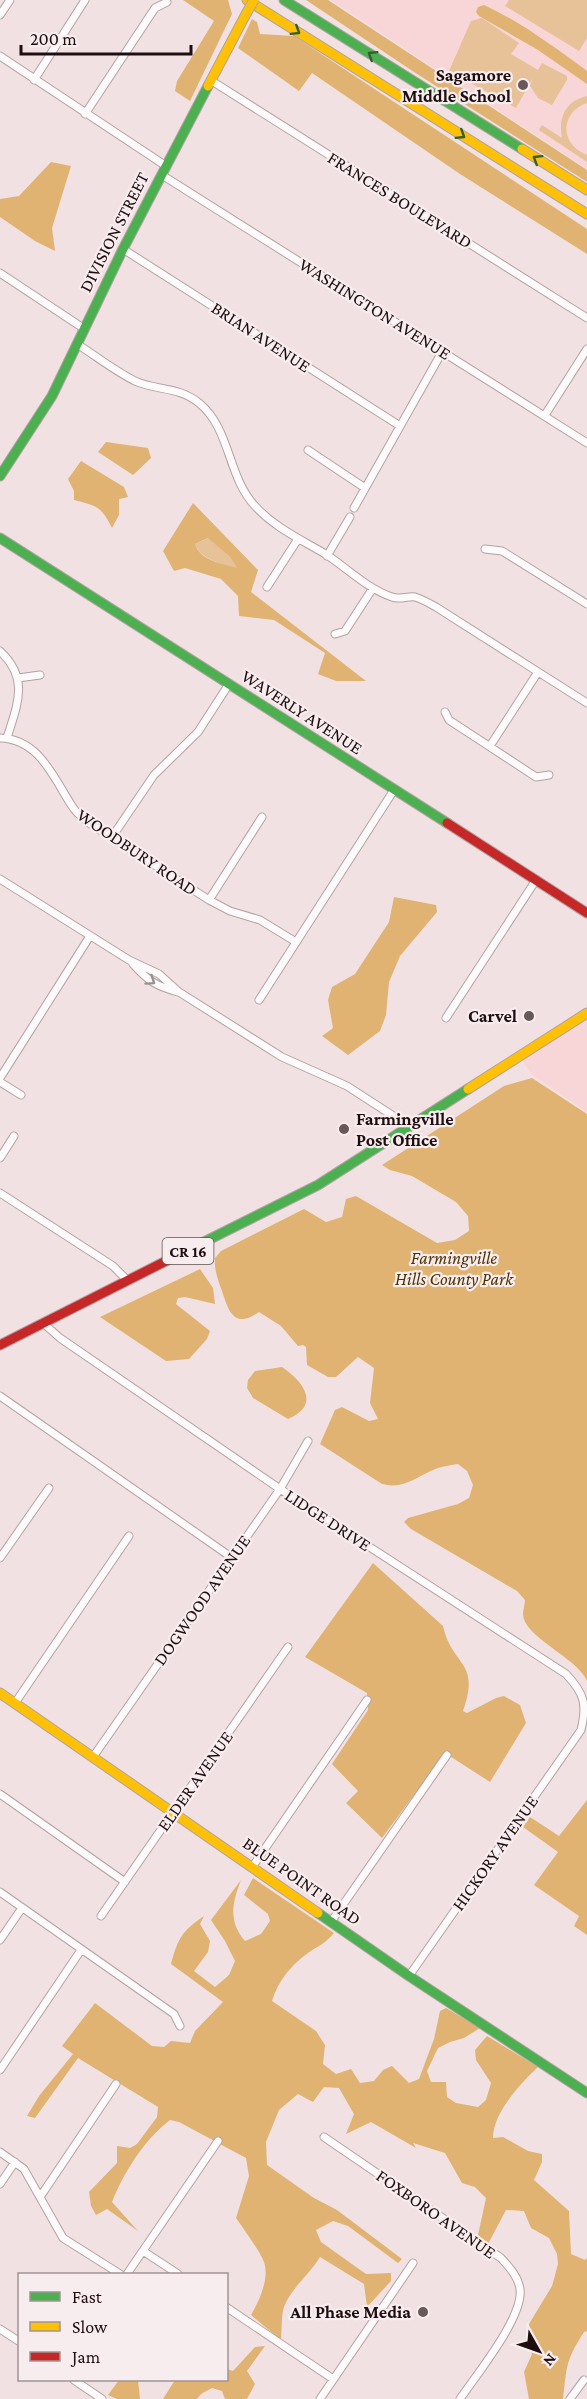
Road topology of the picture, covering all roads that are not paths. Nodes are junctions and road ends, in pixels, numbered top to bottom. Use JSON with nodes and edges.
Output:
{"nodes":[{"id":1,"x":10,"y":0,"type":"edge"},
{"id":2,"x":85,"y":0,"type":"edge"},
{"id":3,"x":246,"y":0,"type":"edge"},
{"id":4,"x":254,"y":0,"type":"edge"},
{"id":5,"x":284,"y":0,"type":"edge"},
{"id":6,"x":167,"y":2,"type":"dead end"},
{"id":7,"x":0,"y":15,"type":"edge"},
{"id":8,"x":0,"y":56,"type":"edge"},
{"id":9,"x":34,"y":80,"type":"junction"},
{"id":10,"x":213,"y":81,"type":"junction"},
{"id":11,"x":85,"y":114,"type":"junction"},
{"id":12,"x":164,"y":171,"type":"junction"},
{"id":13,"x":587,"y":190,"type":"edge"},
{"id":14,"x":587,"y":214,"type":"edge"},
{"id":15,"x":123,"y":249,"type":"junction"},
{"id":16,"x":0,"y":273,"type":"edge"},
{"id":17,"x":587,"y":318,"type":"edge"},
{"id":18,"x":83,"y":328,"type":"junction"},
{"id":19,"x":77,"y":344,"type":"junction"},
{"id":20,"x":587,"y":349,"type":"edge"},
{"id":21,"x":442,"y":352,"type":"junction"},
{"id":22,"x":545,"y":415,"type":"junction"},
{"id":23,"x":399,"y":426,"type":"junction"},
{"id":24,"x":587,"y":443,"type":"edge"},
{"id":25,"x":308,"y":450,"type":"dead end"},
{"id":26,"x":0,"y":476,"type":"edge"},
{"id":27,"x":365,"y":488,"type":"junction"},
{"id":28,"x":354,"y":508,"type":"dead end"},
{"id":29,"x":350,"y":517,"type":"dead end"},
{"id":30,"x":0,"y":538,"type":"edge"},
{"id":31,"x":298,"y":539,"type":"junction"},
{"id":32,"x":484,"y":549,"type":"dead end"},
{"id":33,"x":327,"y":556,"type":"junction"},
{"id":34,"x":267,"y":587,"type":"dead end"},
{"id":35,"x":373,"y":588,"type":"junction"},
{"id":36,"x":587,"y":604,"type":"edge"},
{"id":37,"x":335,"y":634,"type":"dead end"},
{"id":38,"x":0,"y":651,"type":"edge"},
{"id":39,"x":538,"y":672,"type":"junction"},
{"id":40,"x":40,"y":675,"type":"dead end"},
{"id":41,"x":18,"y":678,"type":"junction"},
{"id":42,"x":229,"y":684,"type":"junction"},
{"id":43,"x":587,"y":703,"type":"edge"},
{"id":44,"x":445,"y":712,"type":"dead end"},
{"id":45,"x":3,"y":738,"type":"edge"},
{"id":46,"x":490,"y":746,"type":"junction"},
{"id":47,"x":549,"y":776,"type":"dead end"},
{"id":48,"x":394,"y":790,"type":"junction"},
{"id":49,"x":262,"y":817,"type":"dead end"},
{"id":50,"x":112,"y":837,"type":"junction"},
{"id":51,"x":0,"y":879,"type":"edge"},
{"id":52,"x":536,"y":880,"type":"junction"},
{"id":53,"x":209,"y":900,"type":"junction"},
{"id":54,"x":587,"y":913,"type":"edge"},
{"id":55,"x":90,"y":936,"type":"junction"},
{"id":56,"x":296,"y":942,"type":"junction"},
{"id":57,"x":259,"y":1000,"type":"dead end"},
{"id":58,"x":587,"y":1013,"type":"edge"},
{"id":59,"x":446,"y":1018,"type":"dead end"},
{"id":60,"x":0,"y":1080,"type":"edge"},
{"id":61,"x":21,"y":1095,"type":"dead end"},
{"id":62,"x":408,"y":1129,"type":"junction"},
{"id":63,"x":14,"y":1136,"type":"dead end"},
{"id":64,"x":0,"y":1158,"type":"edge"},
{"id":65,"x":0,"y":1193,"type":"edge"},
{"id":66,"x":128,"y":1281,"type":"junction"},
{"id":67,"x":43,"y":1323,"type":"junction"},
{"id":68,"x":0,"y":1345,"type":"edge"},
{"id":69,"x":0,"y":1396,"type":"edge"},
{"id":70,"x":308,"y":1441,"type":"dead end"},
{"id":71,"x":49,"y":1488,"type":"dead end"},
{"id":72,"x":280,"y":1488,"type":"junction"},
{"id":73,"x":129,"y":1536,"type":"dead end"},
{"id":74,"x":231,"y":1557,"type":"junction"},
{"id":75,"x":0,"y":1558,"type":"edge"},
{"id":76,"x":288,"y":1647,"type":"dead end"},
{"id":77,"x":0,"y":1693,"type":"edge"},
{"id":78,"x":367,"y":1700,"type":"dead end"},
{"id":79,"x":15,"y":1703,"type":"junction"},
{"id":80,"x":580,"y":1730,"type":"joint"},
{"id":81,"x":447,"y":1755,"type":"dead end"},
{"id":82,"x":93,"y":1757,"type":"junction"},
{"id":83,"x":0,"y":1794,"type":"edge"},
{"id":84,"x":173,"y":1813,"type":"junction"},
{"id":85,"x":253,"y":1866,"type":"junction"},
{"id":86,"x":125,"y":1882,"type":"junction"},
{"id":87,"x":0,"y":1892,"type":"edge"},
{"id":88,"x":22,"y":1908,"type":"junction"},
{"id":89,"x":101,"y":1916,"type":"dead end"},
{"id":90,"x":331,"y":1922,"type":"junction"},
{"id":91,"x":0,"y":1940,"type":"edge"},
{"id":92,"x":81,"y":1950,"type":"junction"},
{"id":93,"x":409,"y":1976,"type":"junction"},
{"id":94,"x":180,"y":2026,"type":"dead end"},
{"id":95,"x":0,"y":2070,"type":"edge"},
{"id":96,"x":116,"y":2084,"type":"dead end"},
{"id":97,"x":587,"y":2093,"type":"edge"},
{"id":98,"x":324,"y":2137,"type":"dead end"},
{"id":99,"x":218,"y":2141,"type":"dead end"},
{"id":100,"x":0,"y":2152,"type":"edge"},
{"id":101,"x":15,"y":2162,"type":"junction"},
{"id":102,"x":0,"y":2184,"type":"edge"},
{"id":103,"x":40,"y":2196,"type":"junction"},
{"id":104,"x":143,"y":2251,"type":"junction"},
{"id":105,"x":413,"y":2263,"type":"dead end"},
{"id":106,"x":118,"y":2273,"type":"edge"},
{"id":107,"x":128,"y":2273,"type":"edge"},
{"id":108,"x":176,"y":2273,"type":"edge"},
{"id":109,"x":228,"y":2308,"type":"edge"},
{"id":110,"x":0,"y":2329,"type":"edge"},
{"id":111,"x":18,"y":2341,"type":"edge"},
{"id":112,"x":333,"y":2379,"type":"junction"},
{"id":113,"x":584,"y":2380,"type":"dead end"},
{"id":114,"x":77,"y":2381,"type":"edge"},
{"id":115,"x":102,"y":2399,"type":"edge"},
{"id":116,"x":320,"y":2399,"type":"edge"},
{"id":117,"x":460,"y":2399,"type":"edge"},
{"id":118,"x":570,"y":2399,"type":"edge"}],
"edges":[{"from":1,"to":7,"type":"street"},
{"from":2,"to":9,"type":"street"},
{"from":3,"to":14,"type":"main road","one_way":true},
{"from":4,"to":10,"type":"main road","name":"DIVISION STREET","bridge":true},
{"from":13,"to":5,"type":"main road","one_way":true},
{"from":6,"to":11,"type":"street"},
{"from":8,"to":9,"type":"street","name":"WASHINGTON AVENUE"},
{"from":9,"to":11,"type":"street","name":"WASHINGTON AVENUE"},
{"from":10,"to":12,"type":"main road","name":"DIVISION STREET"},
{"from":10,"to":17,"type":"street","name":"FRANCES BOULEVARD"},
{"from":11,"to":12,"type":"street","name":"WASHINGTON AVENUE"},
{"from":12,"to":15,"type":"main road","name":"DIVISION STREET"},
{"from":12,"to":21,"type":"street","name":"WASHINGTON AVENUE"},
{"from":15,"to":18,"type":"main road","name":"DIVISION STREET"},
{"from":15,"to":23,"type":"street","name":"BRIAN AVENUE"},
{"from":16,"to":18,"type":"street"},
{"from":18,"to":19,"type":"main road","name":"DIVISION STREET"},
{"from":19,"to":26,"type":"main road","name":"DIVISION STREET"},
{"from":19,"to":31,"type":"street"},
{"from":20,"to":22,"type":"street"},
{"from":21,"to":22,"type":"street","name":"WASHINGTON AVENUE"},
{"from":21,"to":23,"type":"street"},
{"from":22,"to":24,"type":"street","name":"WASHINGTON AVENUE"},
{"from":23,"to":27,"type":"street"},
{"from":25,"to":27,"type":"street"},
{"from":27,"to":28,"type":"street"},
{"from":29,"to":33,"type":"street"},
{"from":30,"to":42,"type":"main road","name":"WAVERLY AVENUE"},
{"from":31,"to":33,"type":"street"},
{"from":31,"to":34,"type":"street"},
{"from":32,"to":36,"type":"street"},
{"from":33,"to":35,"type":"street"},
{"from":35,"to":37,"type":"street"},
{"from":35,"to":39,"type":"street"},
{"from":38,"to":41,"type":"street"},
{"from":39,"to":43,"type":"street"},
{"from":39,"to":46,"type":"street"},
{"from":40,"to":41,"type":"street"},
{"from":41,"to":45,"type":"street"},
{"from":42,"to":48,"type":"main road","name":"WAVERLY AVENUE"},
{"from":42,"to":50,"type":"street"},
{"from":44,"to":46,"type":"street"},
{"from":45,"to":50,"type":"street","name":"WOODBURY ROAD"},
{"from":46,"to":47,"type":"street"},
{"from":48,"to":52,"type":"main road","name":"WAVERLY AVENUE"},
{"from":48,"to":56,"type":"street"},
{"from":49,"to":53,"type":"street"},
{"from":50,"to":53,"type":"street","name":"WOODBURY ROAD"},
{"from":51,"to":55,"type":"street"},
{"from":52,"to":54,"type":"main road","name":"WAVERLY AVENUE"},
{"from":52,"to":59,"type":"street"},
{"from":53,"to":56,"type":"street","name":"WOODBURY ROAD"},
{"from":55,"to":60,"type":"street"},
{"from":55,"to":62,"type":"street"},
{"from":56,"to":57,"type":"street"},
{"from":58,"to":62,"type":"main road","number":"CR 16"},
{"from":60,"to":61,"type":"street"},
{"from":62,"to":66,"type":"main road","number":"CR 16"},
{"from":63,"to":64,"type":"street"},
{"from":65,"to":66,"type":"street"},
{"from":66,"to":67,"type":"main road","number":"CR 16"},
{"from":67,"to":68,"type":"main road","number":"CR 16"},
{"from":67,"to":72,"type":"street","name":"LIDGE DRIVE"},
{"from":69,"to":74,"type":"street"},
{"from":70,"to":72,"type":"street","name":"DOGWOOD AVENUE"},
{"from":71,"to":75,"type":"street"},
{"from":72,"to":74,"type":"street","name":"DOGWOOD AVENUE"},
{"from":72,"to":80,"type":"street","name":"LIDGE DRIVE"},
{"from":73,"to":79,"type":"street"},
{"from":74,"to":82,"type":"street","name":"DOGWOOD AVENUE"},
{"from":76,"to":84,"type":"street","name":"ELDER AVENUE"},
{"from":77,"to":79,"type":"main road","name":"BLUE POINT ROAD"},
{"from":78,"to":85,"type":"street"},
{"from":79,"to":82,"type":"main road","name":"BLUE POINT ROAD"},
{"from":80,"to":93,"type":"street","name":"HICKORY AVENUE"},
{"from":81,"to":90,"type":"street"},
{"from":82,"to":84,"type":"main road","name":"BLUE POINT ROAD"},
{"from":83,"to":86,"type":"street"},
{"from":84,"to":85,"type":"main road","name":"BLUE POINT ROAD"},
{"from":84,"to":86,"type":"street","name":"ELDER AVENUE"},
{"from":85,"to":90,"type":"main road","name":"BLUE POINT ROAD"},
{"from":86,"to":89,"type":"street","name":"ELDER AVENUE"},
{"from":87,"to":88,"type":"street"},
{"from":88,"to":91,"type":"street"},
{"from":88,"to":92,"type":"street"},
{"from":90,"to":93,"type":"main road","name":"BLUE POINT ROAD"},
{"from":92,"to":94,"type":"street"},
{"from":92,"to":95,"type":"street"},
{"from":93,"to":97,"type":"main road","name":"BLUE POINT ROAD"},
{"from":96,"to":103,"type":"street"},
{"from":98,"to":117,"type":"street","name":"FOXBORO AVENUE"},
{"from":99,"to":104,"type":"street"},
{"from":100,"to":101,"type":"street"},
{"from":101,"to":102,"type":"street"},
{"from":101,"to":103,"type":"street"},
{"from":103,"to":106,"type":"street"},
{"from":104,"to":107,"type":"street"},
{"from":104,"to":108,"type":"street"},
{"from":105,"to":112,"type":"street"},
{"from":109,"to":112,"type":"street"},
{"from":110,"to":111,"type":"street"},
{"from":112,"to":116,"type":"street"},
{"from":113,"to":118,"type":"street"},
{"from":114,"to":115,"type":"street"}]}
